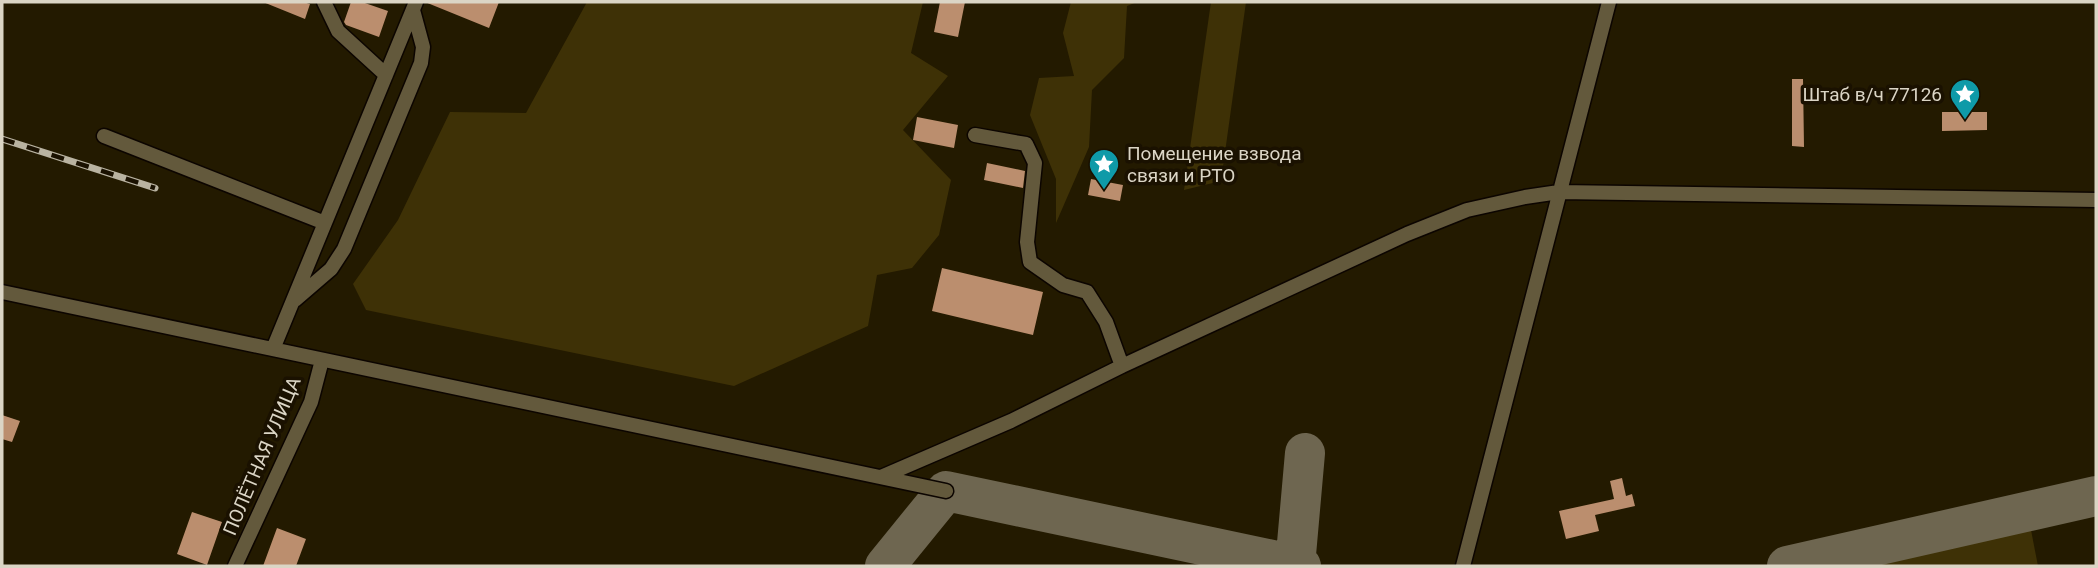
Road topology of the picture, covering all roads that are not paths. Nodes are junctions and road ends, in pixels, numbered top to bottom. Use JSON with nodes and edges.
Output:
{"nodes":[{"id":1,"x":324,"y":2,"type":"edge"},
{"id":2,"x":1609,"y":2,"type":"edge"},
{"id":3,"x":415,"y":6,"type":"edge"},
{"id":4,"x":386,"y":75,"type":"junction"},
{"id":5,"x":975,"y":135,"type":"dead end"},
{"id":6,"x":104,"y":136,"type":"dead end"},
{"id":7,"x":1559,"y":192,"type":"junction"},
{"id":8,"x":2096,"y":200,"type":"edge"},
{"id":9,"x":325,"y":223,"type":"junction"},
{"id":10,"x":2,"y":292,"type":"edge"},
{"id":11,"x":293,"y":302,"type":"junction"},
{"id":12,"x":273,"y":349,"type":"junction"},
{"id":13,"x":322,"y":360,"type":"junction"},
{"id":14,"x":1122,"y":366,"type":"junction"},
{"id":15,"x":881,"y":477,"type":"junction"},
{"id":16,"x":946,"y":491,"type":"dead end"},
{"id":17,"x":235,"y":566,"type":"edge"},
{"id":18,"x":1463,"y":566,"type":"edge"}],
"edges":[{"from":1,"to":4,"type":"street"},
{"from":2,"to":7,"type":"street"},
{"from":3,"to":4,"type":"street"},
{"from":3,"to":11,"type":"street"},
{"from":4,"to":9,"type":"street"},
{"from":5,"to":14,"type":"street"},
{"from":6,"to":9,"type":"street"},
{"from":7,"to":8,"type":"street"},
{"from":7,"to":14,"type":"street"},
{"from":7,"to":18,"type":"street"},
{"from":9,"to":11,"type":"street"},
{"from":10,"to":12,"type":"street"},
{"from":11,"to":12,"type":"street"},
{"from":12,"to":13,"type":"street"},
{"from":13,"to":15,"type":"street"},
{"from":13,"to":17,"type":"street","name":"ПОЛЁТНАЯ УЛИЦА"},
{"from":14,"to":15,"type":"street"},
{"from":15,"to":16,"type":"street"}]}
